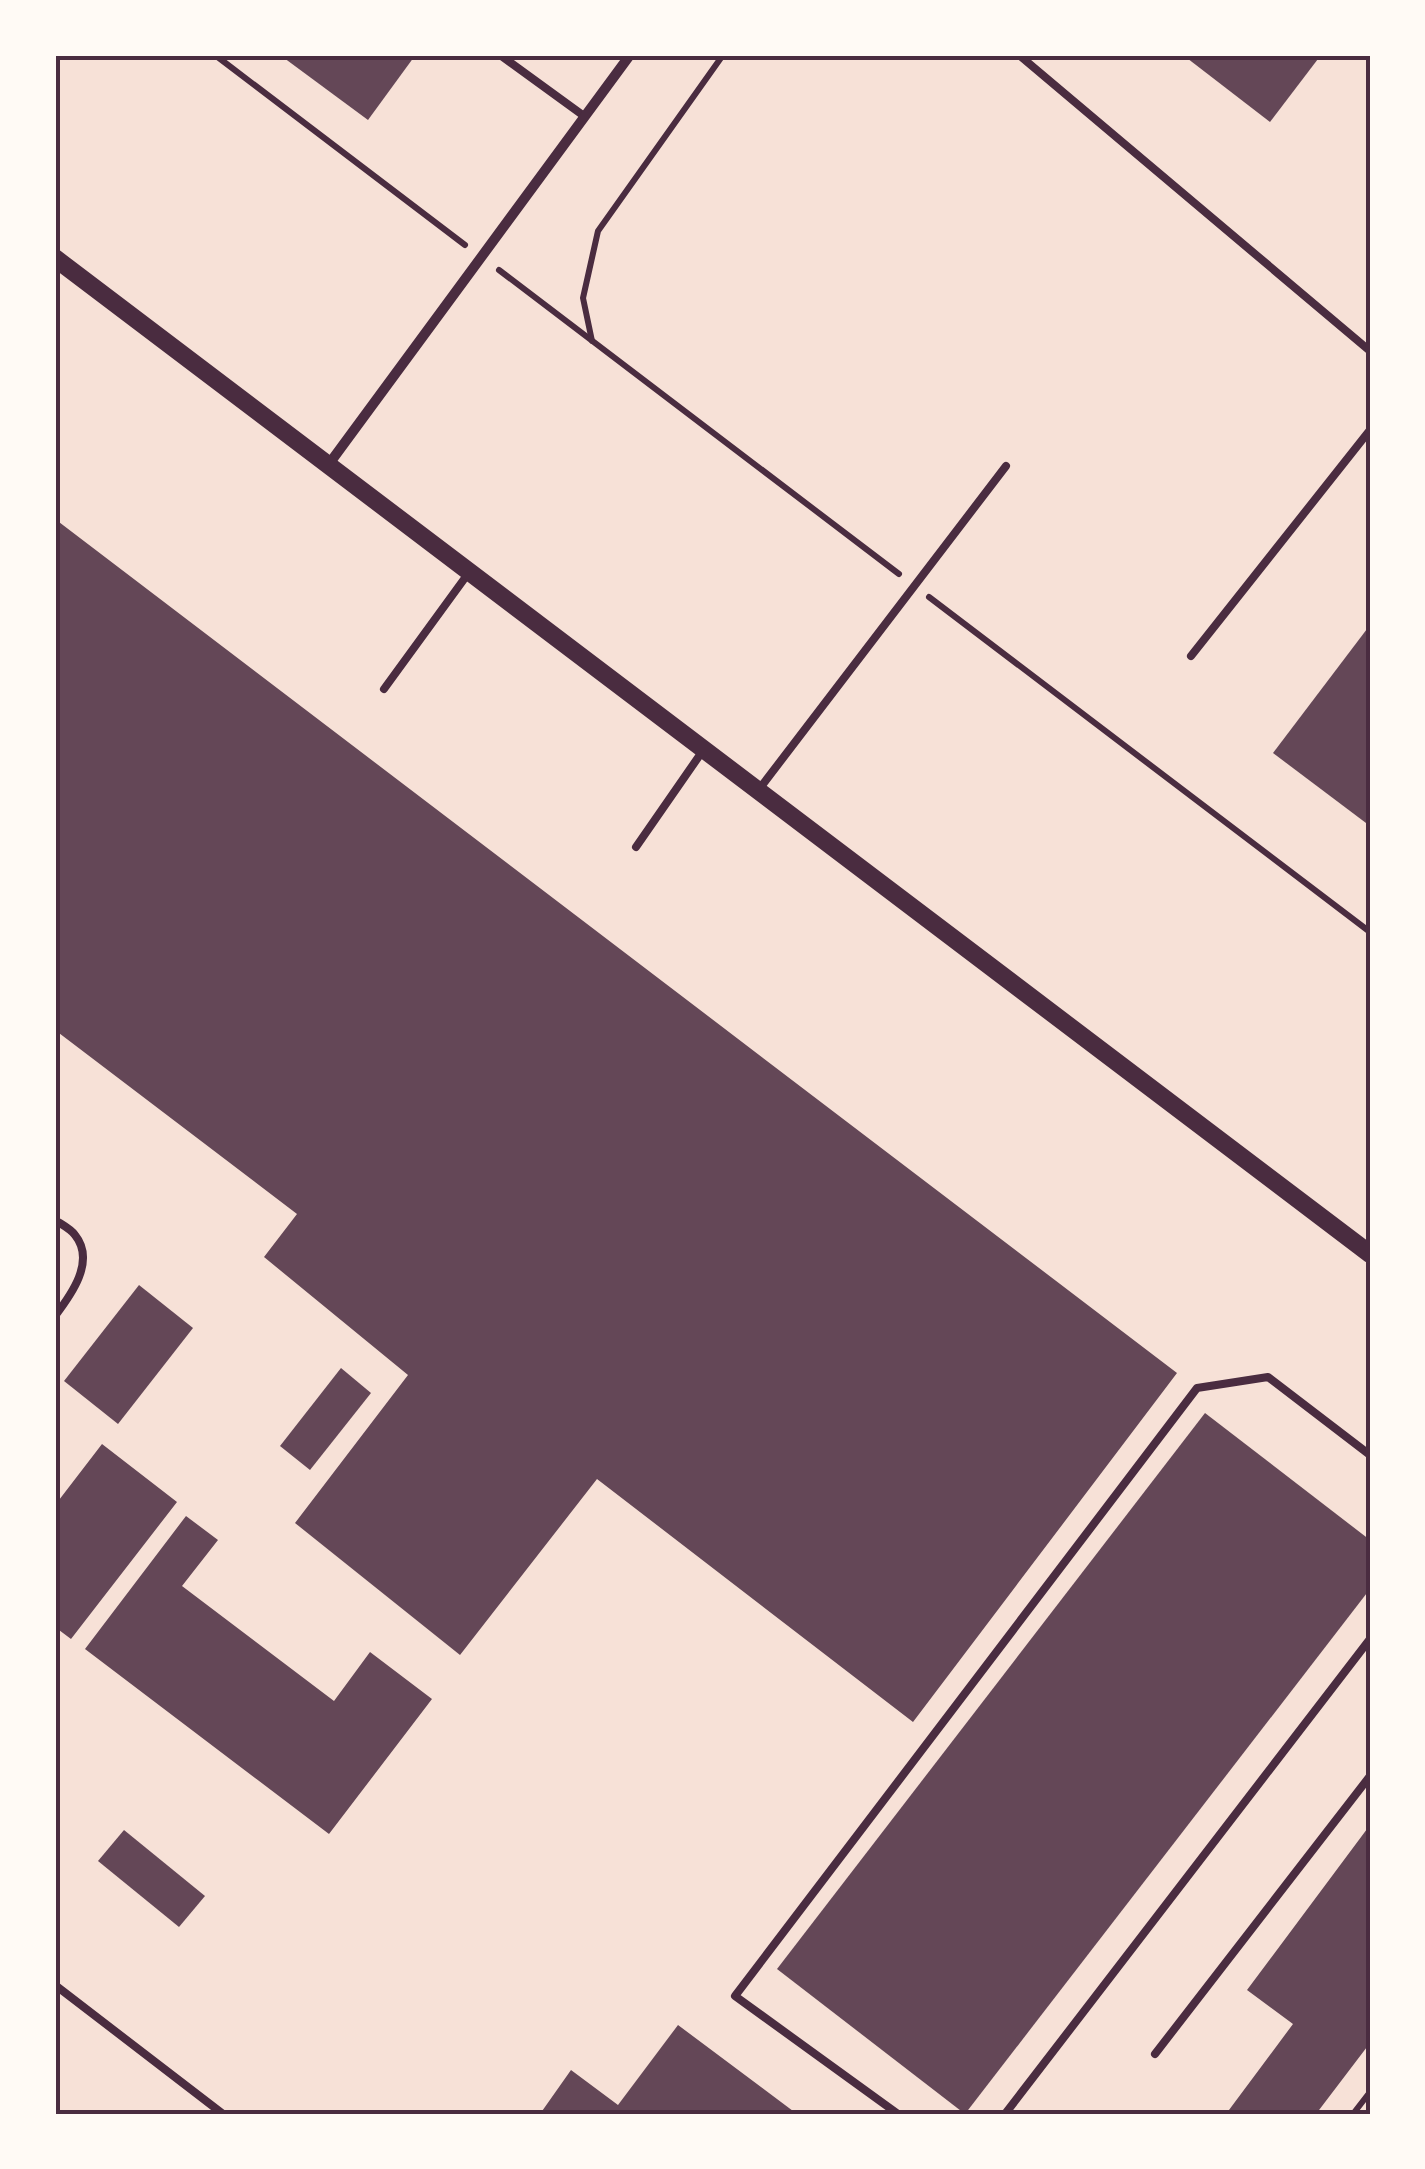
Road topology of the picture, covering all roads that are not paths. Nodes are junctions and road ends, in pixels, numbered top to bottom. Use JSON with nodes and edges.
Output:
{"nodes":[{"id":1,"x":500,"y":55,"type":"edge"},
{"id":2,"x":630,"y":55,"type":"edge"},
{"id":3,"x":1019,"y":55,"type":"edge"},
{"id":4,"x":584,"y":116,"type":"junction"},
{"id":5,"x":55,"y":258,"type":"edge"},
{"id":6,"x":1370,"y":351,"type":"edge"},
{"id":7,"x":1370,"y":430,"type":"edge"},
{"id":8,"x":329,"y":464,"type":"junction"},
{"id":9,"x":1006,"y":466,"type":"dead end"},
{"id":10,"x":470,"y":571,"type":"junction"},
{"id":11,"x":1191,"y":656,"type":"dead end"},
{"id":12,"x":384,"y":689,"type":"dead end"},
{"id":13,"x":704,"y":748,"type":"junction"},
{"id":14,"x":758,"y":790,"type":"junction"},
{"id":15,"x":636,"y":847,"type":"dead end"},
{"id":16,"x":55,"y":1220,"type":"edge"},
{"id":17,"x":1370,"y":1254,"type":"edge"},
{"id":18,"x":55,"y":1316,"type":"edge"},
{"id":19,"x":1370,"y":1455,"type":"edge"},
{"id":20,"x":1370,"y":1640,"type":"edge"},
{"id":21,"x":1370,"y":1776,"type":"edge"},
{"id":22,"x":55,"y":1985,"type":"edge"},
{"id":23,"x":1155,"y":2054,"type":"dead end"},
{"id":24,"x":224,"y":2114,"type":"edge"},
{"id":25,"x":898,"y":2114,"type":"edge"},
{"id":26,"x":1005,"y":2114,"type":"edge"}],
"edges":[{"from":1,"to":4,"type":"lane"},
{"from":2,"to":4,"type":"street"},
{"from":3,"to":6,"type":"lane"},
{"from":4,"to":8,"type":"street"},
{"from":5,"to":8,"type":"street"},
{"from":7,"to":11,"type":"lane"},
{"from":8,"to":10,"type":"street"},
{"from":9,"to":14,"type":"lane"},
{"from":10,"to":12,"type":"lane"},
{"from":10,"to":13,"type":"street"},
{"from":13,"to":14,"type":"street"},
{"from":13,"to":15,"type":"lane"},
{"from":14,"to":17,"type":"street"},
{"from":16,"to":18,"type":"lane"},
{"from":19,"to":25,"type":"lane"},
{"from":20,"to":26,"type":"lane"},
{"from":21,"to":23,"type":"lane"},
{"from":22,"to":24,"type":"lane"}]}
